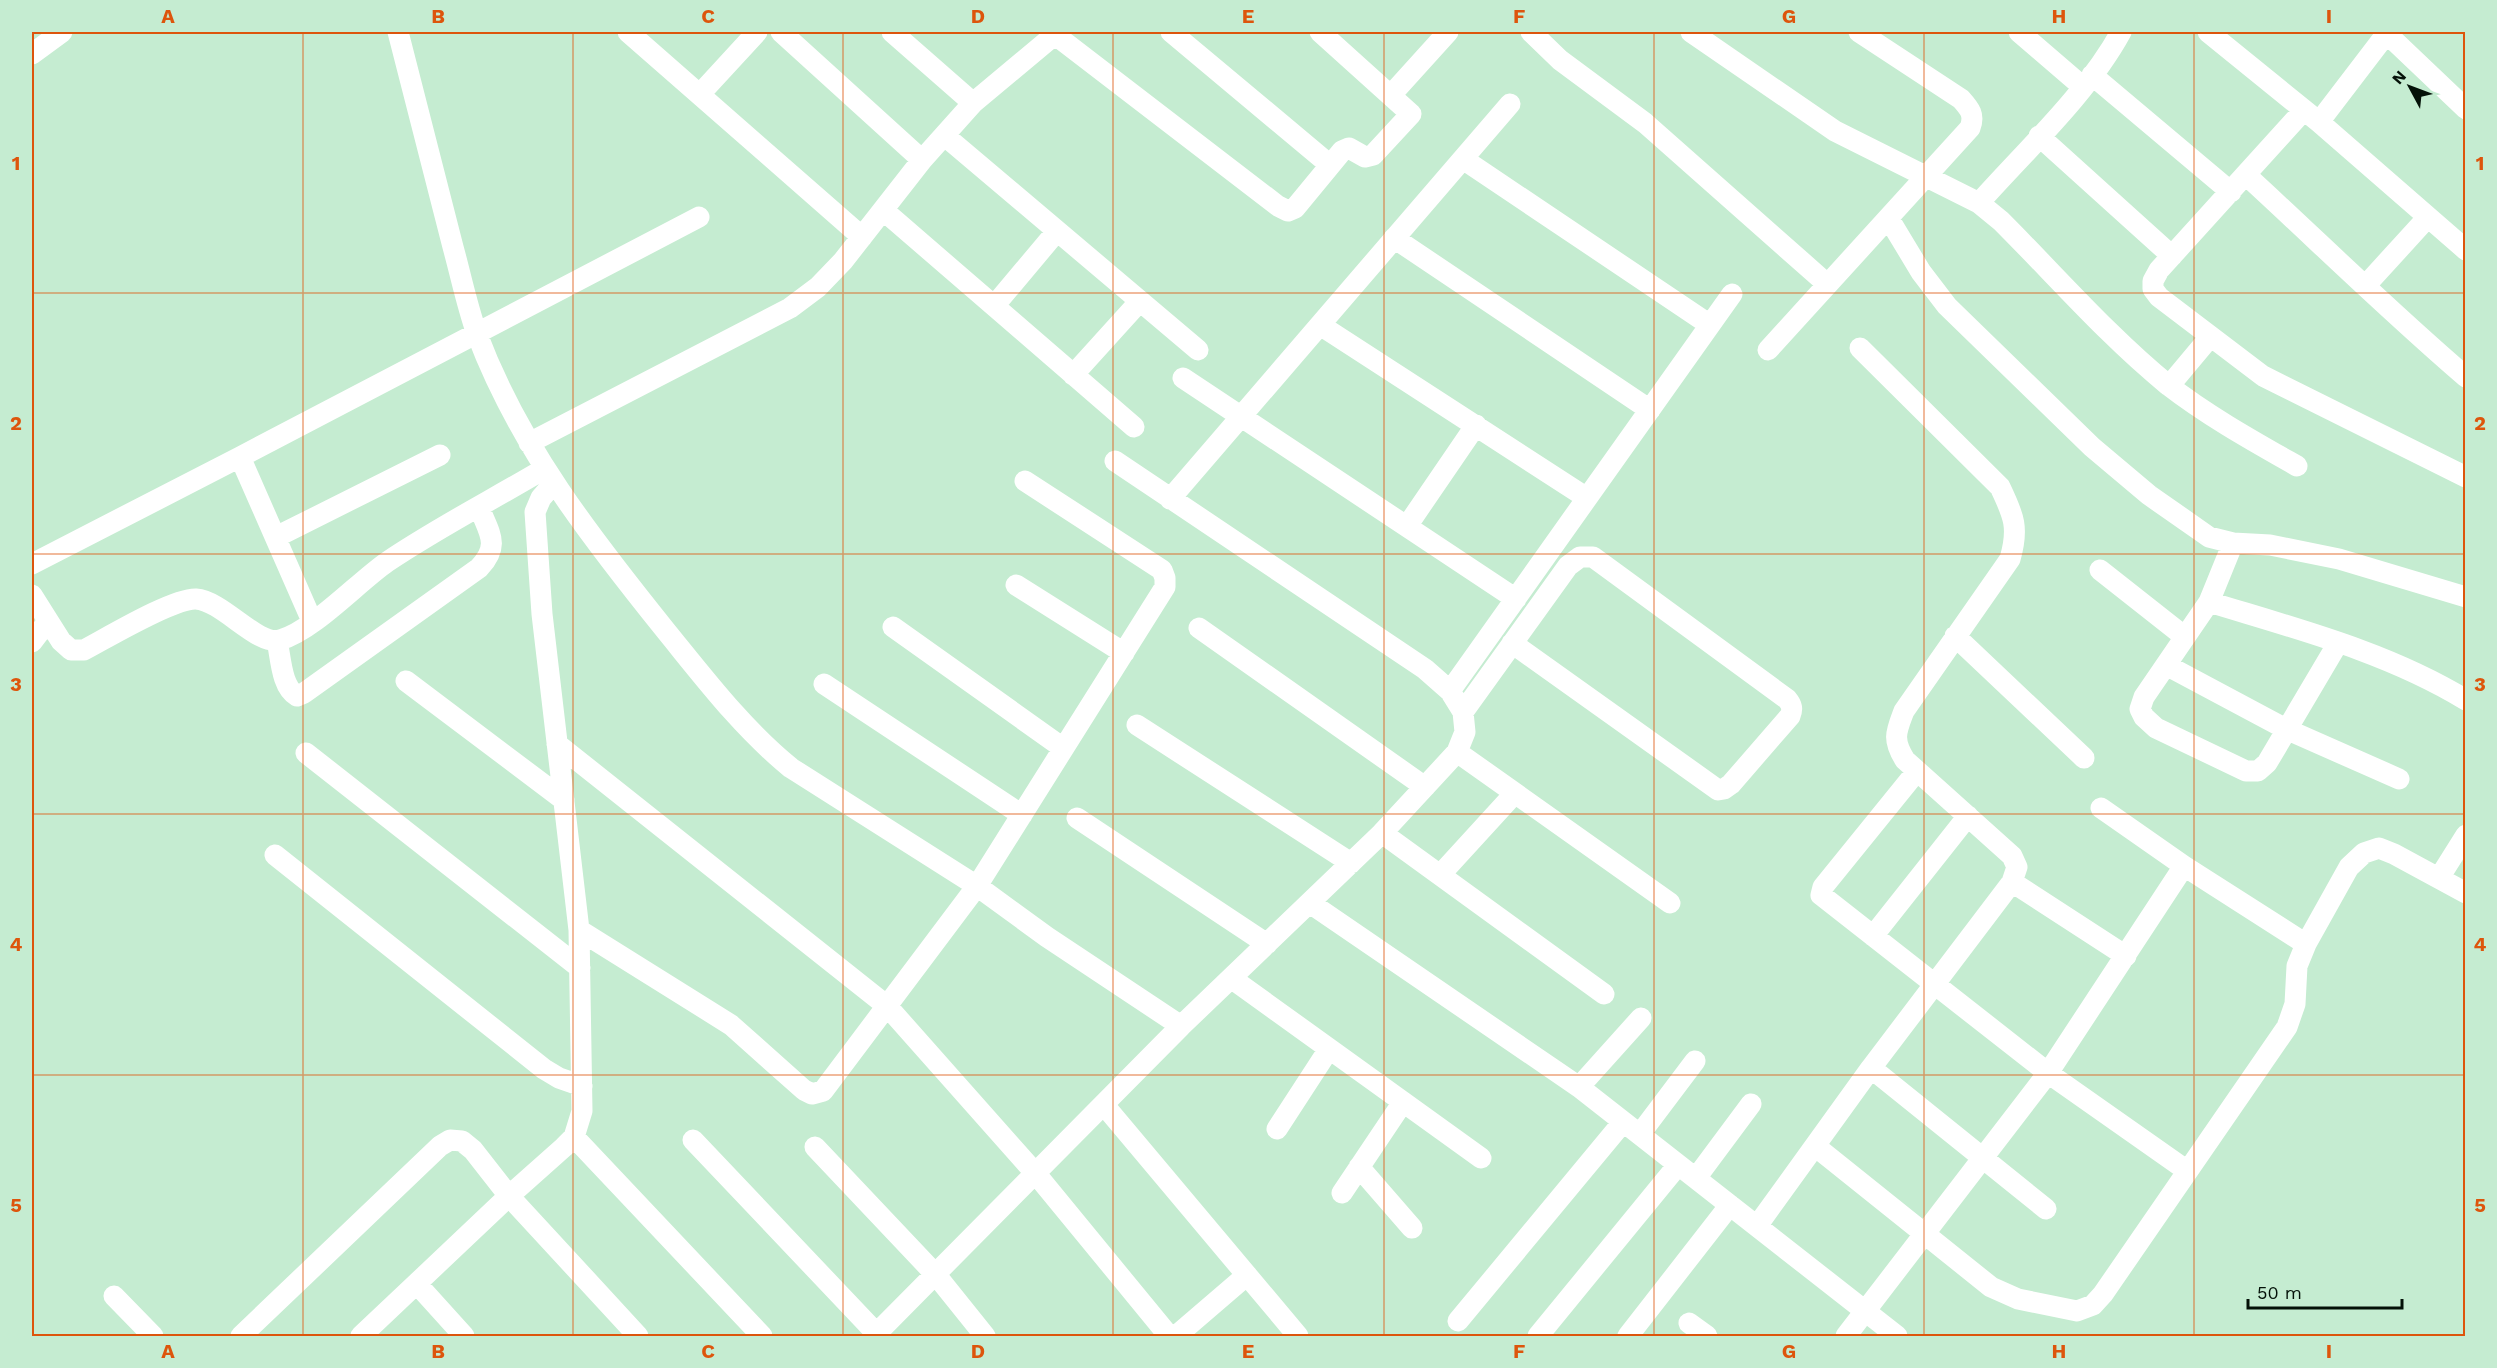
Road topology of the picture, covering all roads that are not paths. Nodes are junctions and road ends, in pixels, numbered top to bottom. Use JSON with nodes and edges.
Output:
{"nodes":[{"id":1,"x":62,"y":32,"type":"edge"},
{"id":2,"x":398,"y":32,"type":"edge"},
{"id":3,"x":628,"y":32,"type":"edge"},
{"id":4,"x":757,"y":32,"type":"edge"},
{"id":5,"x":781,"y":32,"type":"edge"},
{"id":6,"x":892,"y":32,"type":"edge"},
{"id":7,"x":1171,"y":32,"type":"edge"},
{"id":8,"x":1320,"y":32,"type":"edge"},
{"id":9,"x":1531,"y":32,"type":"edge"},
{"id":10,"x":1691,"y":32,"type":"edge"},
{"id":11,"x":1859,"y":32,"type":"edge"},
{"id":12,"x":2019,"y":32,"type":"edge"},
{"id":13,"x":2121,"y":32,"type":"edge"},
{"id":14,"x":2208,"y":32,"type":"edge"},
{"id":15,"x":2386,"y":32,"type":"edge"},
{"id":16,"x":1056,"y":33,"type":"edge"},
{"id":17,"x":1445,"y":33,"type":"edge"},
{"id":18,"x":32,"y":54,"type":"edge"},
{"id":19,"x":2087,"y":81,"type":"junction"},
{"id":20,"x":700,"y":94,"type":"junction"},
{"id":21,"x":1391,"y":95,"type":"junction"},
{"id":22,"x":974,"y":103,"type":"junction"},
{"id":23,"x":1510,"y":104,"type":"dead end"},
{"id":24,"x":2466,"y":109,"type":"edge"},
{"id":25,"x":2312,"y":116,"type":"junction"},
{"id":26,"x":945,"y":136,"type":"junction"},
{"id":27,"x":2039,"y":136,"type":"junction"},
{"id":28,"x":1463,"y":159,"type":"junction"},
{"id":29,"x":922,"y":160,"type":"junction"},
{"id":30,"x":1330,"y":165,"type":"junction"},
{"id":31,"x":2246,"y":175,"type":"junction"},
{"id":32,"x":1928,"y":177,"type":"junction"},
{"id":33,"x":2231,"y":192,"type":"junction"},
{"id":34,"x":1979,"y":202,"type":"junction"},
{"id":35,"x":884,"y":210,"type":"junction"},
{"id":36,"x":699,"y":217,"type":"dead end"},
{"id":37,"x":2428,"y":217,"type":"junction"},
{"id":38,"x":1889,"y":219,"type":"junction"},
{"id":39,"x":1057,"y":231,"type":"junction"},
{"id":40,"x":862,"y":237,"type":"junction"},
{"id":41,"x":1394,"y":238,"type":"junction"},
{"id":42,"x":2466,"y":250,"type":"edge"},
{"id":43,"x":2172,"y":256,"type":"junction"},
{"id":44,"x":1827,"y":284,"type":"junction"},
{"id":45,"x":2366,"y":285,"type":"junction"},
{"id":46,"x":1732,"y":294,"type":"dead end"},
{"id":47,"x":1140,"y":301,"type":"junction"},
{"id":48,"x":994,"y":306,"type":"junction"},
{"id":49,"x":1320,"y":324,"type":"junction"},
{"id":50,"x":1710,"y":325,"type":"junction"},
{"id":51,"x":476,"y":332,"type":"junction"},
{"id":52,"x":2210,"y":337,"type":"junction"},
{"id":53,"x":1860,"y":348,"type":"dead end"},
{"id":54,"x":1198,"y":350,"type":"dead end"},
{"id":55,"x":1768,"y":350,"type":"dead end"},
{"id":56,"x":1073,"y":375,"type":"junction"},
{"id":57,"x":2466,"y":377,"type":"edge"},
{"id":58,"x":1183,"y":378,"type":"dead end"},
{"id":59,"x":2169,"y":386,"type":"junction"},
{"id":60,"x":1650,"y":410,"type":"junction"},
{"id":61,"x":1242,"y":416,"type":"junction"},
{"id":62,"x":1476,"y":426,"type":"junction"},
{"id":63,"x":1134,"y":427,"type":"dead end"},
{"id":64,"x":529,"y":443,"type":"junction"},
{"id":65,"x":440,"y":455,"type":"dead end"},
{"id":66,"x":240,"y":457,"type":"junction"},
{"id":67,"x":1115,"y":461,"type":"dead end"},
{"id":68,"x":2297,"y":466,"type":"dead end"},
{"id":69,"x":549,"y":476,"type":"junction"},
{"id":70,"x":2466,"y":477,"type":"edge"},
{"id":71,"x":1025,"y":481,"type":"dead end"},
{"id":72,"x":1587,"y":498,"type":"junction"},
{"id":73,"x":1170,"y":499,"type":"junction"},
{"id":74,"x":479,"y":507,"type":"junction"},
{"id":75,"x":1407,"y":526,"type":"junction"},
{"id":76,"x":276,"y":537,"type":"junction"},
{"id":77,"x":2233,"y":543,"type":"junction"},
{"id":78,"x":32,"y":564,"type":"edge"},
{"id":79,"x":2100,"y":570,"type":"dead end"},
{"id":80,"x":1016,"y":585,"type":"dead end"},
{"id":81,"x":32,"y":596,"type":"edge"},
{"id":82,"x":2466,"y":597,"type":"edge"},
{"id":83,"x":1516,"y":598,"type":"junction"},
{"id":84,"x":2210,"y":602,"type":"junction"},
{"id":85,"x":48,"y":621,"type":"junction"},
{"id":86,"x":312,"y":621,"type":"junction"},
{"id":87,"x":893,"y":627,"type":"dead end"},
{"id":88,"x":1199,"y":628,"type":"dead end"},
{"id":89,"x":1955,"y":636,"type":"junction"},
{"id":90,"x":2185,"y":637,"type":"junction"},
{"id":91,"x":277,"y":641,"type":"junction"},
{"id":92,"x":32,"y":642,"type":"edge"},
{"id":93,"x":1512,"y":643,"type":"junction"},
{"id":94,"x":2338,"y":643,"type":"junction"},
{"id":95,"x":1124,"y":653,"type":"junction"},
{"id":96,"x":2166,"y":665,"type":"junction"},
{"id":97,"x":406,"y":681,"type":"dead end"},
{"id":98,"x":824,"y":684,"type":"dead end"},
{"id":99,"x":1450,"y":692,"type":"junction"},
{"id":100,"x":2466,"y":700,"type":"edge"},
{"id":101,"x":1463,"y":711,"type":"junction"},
{"id":102,"x":1137,"y":725,"type":"dead end"},
{"id":103,"x":2286,"y":729,"type":"junction"},
{"id":104,"x":558,"y":744,"type":"junction"},
{"id":105,"x":1063,"y":748,"type":"junction"},
{"id":106,"x":1457,"y":752,"type":"junction"},
{"id":107,"x":306,"y":753,"type":"dead end"},
{"id":108,"x":2084,"y":758,"type":"dead end"},
{"id":109,"x":1917,"y":771,"type":"junction"},
{"id":110,"x":2399,"y":779,"type":"dead end"},
{"id":111,"x":1425,"y":787,"type":"junction"},
{"id":112,"x":1515,"y":793,"type":"junction"},
{"id":113,"x":564,"y":800,"type":"junction"},
{"id":114,"x":2101,"y":808,"type":"dead end"},
{"id":115,"x":1022,"y":815,"type":"junction"},
{"id":116,"x":1968,"y":816,"type":"junction"},
{"id":117,"x":1077,"y":818,"type":"dead end"},
{"id":118,"x":1382,"y":833,"type":"junction"},
{"id":119,"x":2466,"y":835,"type":"edge"},
{"id":120,"x":275,"y":855,"type":"dead end"},
{"id":121,"x":1351,"y":863,"type":"junction"},
{"id":122,"x":2184,"y":866,"type":"junction"},
{"id":123,"x":1440,"y":875,"type":"junction"},
{"id":124,"x":2439,"y":878,"type":"junction"},
{"id":125,"x":2012,"y":882,"type":"junction"},
{"id":126,"x":977,"y":886,"type":"junction"},
{"id":127,"x":2466,"y":892,"type":"edge"},
{"id":128,"x":1310,"y":903,"type":"junction"},
{"id":129,"x":1670,"y":903,"type":"dead end"},
{"id":130,"x":579,"y":930,"type":"junction"},
{"id":131,"x":1873,"y":936,"type":"junction"},
{"id":132,"x":1267,"y":944,"type":"junction"},
{"id":133,"x":2306,"y":944,"type":"junction"},
{"id":134,"x":2126,"y":956,"type":"junction"},
{"id":135,"x":580,"y":968,"type":"junction"},
{"id":136,"x":1231,"y":978,"type":"junction"},
{"id":137,"x":1935,"y":983,"type":"junction"},
{"id":138,"x":1604,"y":994,"type":"dead end"},
{"id":139,"x":887,"y":1006,"type":"junction"},
{"id":140,"x":1641,"y":1018,"type":"dead end"},
{"id":141,"x":1181,"y":1026,"type":"junction"},
{"id":142,"x":1329,"y":1049,"type":"junction"},
{"id":143,"x":1695,"y":1061,"type":"dead end"},
{"id":144,"x":1871,"y":1068,"type":"junction"},
{"id":145,"x":2048,"y":1072,"type":"junction"},
{"id":146,"x":582,"y":1086,"type":"junction"},
{"id":147,"x":1579,"y":1088,"type":"junction"},
{"id":148,"x":1403,"y":1102,"type":"junction"},
{"id":149,"x":1751,"y":1104,"type":"dead end"},
{"id":150,"x":1104,"y":1105,"type":"junction"},
{"id":151,"x":1631,"y":1128,"type":"junction"},
{"id":152,"x":1277,"y":1129,"type":"dead end"},
{"id":153,"x":574,"y":1137,"type":"junction"},
{"id":154,"x":693,"y":1140,"type":"dead end"},
{"id":155,"x":1815,"y":1146,"type":"junction"},
{"id":156,"x":814,"y":1147,"type":"dead end"},
{"id":157,"x":1481,"y":1158,"type":"dead end"},
{"id":158,"x":1984,"y":1158,"type":"junction"},
{"id":159,"x":1678,"y":1165,"type":"junction"},
{"id":160,"x":1359,"y":1167,"type":"junction"},
{"id":161,"x":2186,"y":1170,"type":"junction"},
{"id":162,"x":1036,"y":1174,"type":"junction"},
{"id":163,"x":1696,"y":1178,"type":"junction"},
{"id":164,"x":1342,"y":1193,"type":"dead end"},
{"id":165,"x":509,"y":1196,"type":"junction"},
{"id":166,"x":1730,"y":1205,"type":"junction"},
{"id":167,"x":2046,"y":1209,"type":"dead end"},
{"id":168,"x":1757,"y":1226,"type":"junction"},
{"id":169,"x":1412,"y":1228,"type":"dead end"},
{"id":170,"x":1924,"y":1233,"type":"junction"},
{"id":171,"x":936,"y":1275,"type":"junction"},
{"id":172,"x":1247,"y":1275,"type":"junction"},
{"id":173,"x":417,"y":1284,"type":"junction"},
{"id":174,"x":114,"y":1296,"type":"dead end"},
{"id":175,"x":1865,"y":1313,"type":"junction"},
{"id":176,"x":1458,"y":1321,"type":"dead end"},
{"id":177,"x":1689,"y":1323,"type":"dead end"},
{"id":178,"x":875,"y":1335,"type":"edge"},
{"id":179,"x":153,"y":1336,"type":"edge"},
{"id":180,"x":242,"y":1336,"type":"edge"},
{"id":181,"x":362,"y":1336,"type":"edge"},
{"id":182,"x":464,"y":1336,"type":"edge"},
{"id":183,"x":638,"y":1336,"type":"edge"},
{"id":184,"x":762,"y":1336,"type":"edge"},
{"id":185,"x":985,"y":1336,"type":"edge"},
{"id":186,"x":1169,"y":1336,"type":"edge"},
{"id":187,"x":1176,"y":1336,"type":"edge"},
{"id":188,"x":1298,"y":1336,"type":"edge"},
{"id":189,"x":1538,"y":1336,"type":"edge"},
{"id":190,"x":1628,"y":1336,"type":"edge"},
{"id":191,"x":1707,"y":1336,"type":"edge"},
{"id":192,"x":1846,"y":1336,"type":"edge"},
{"id":193,"x":1897,"y":1336,"type":"edge"}],
"edges":[{"from":1,"to":18,"type":"street"},
{"from":2,"to":51,"type":"street"},
{"from":3,"to":20,"type":"street"},
{"from":4,"to":20,"type":"street"},
{"from":5,"to":29,"type":"street"},
{"from":6,"to":22,"type":"street"},
{"from":7,"to":30,"type":"street"},
{"from":8,"to":21,"type":"street"},
{"from":9,"to":44,"type":"street"},
{"from":10,"to":32,"type":"street"},
{"from":11,"to":32,"type":"street"},
{"from":12,"to":19,"type":"street"},
{"from":13,"to":19,"type":"street"},
{"from":14,"to":25,"type":"street"},
{"from":15,"to":24,"type":"street"},
{"from":15,"to":25,"type":"street"},
{"from":16,"to":22,"type":"street"},
{"from":16,"to":30,"type":"street"},
{"from":17,"to":21,"type":"street"},
{"from":19,"to":27,"type":"street"},
{"from":19,"to":33,"type":"street"},
{"from":20,"to":40,"type":"street"},
{"from":21,"to":30,"type":"street"},
{"from":22,"to":26,"type":"street"},
{"from":23,"to":28,"type":"street"},
{"from":25,"to":31,"type":"street"},
{"from":25,"to":37,"type":"street"},
{"from":26,"to":29,"type":"street"},
{"from":26,"to":39,"type":"street"},
{"from":27,"to":34,"type":"street"},
{"from":27,"to":43,"type":"street"},
{"from":28,"to":41,"type":"street"},
{"from":28,"to":50,"type":"street"},
{"from":29,"to":35,"type":"street"},
{"from":31,"to":33,"type":"street"},
{"from":31,"to":45,"type":"street"},
{"from":32,"to":34,"type":"street"},
{"from":32,"to":38,"type":"street"},
{"from":33,"to":43,"type":"street"},
{"from":34,"to":59,"type":"street"},
{"from":35,"to":40,"type":"street"},
{"from":35,"to":48,"type":"street"},
{"from":36,"to":51,"type":"street"},
{"from":37,"to":42,"type":"street"},
{"from":37,"to":45,"type":"street"},
{"from":38,"to":44,"type":"street"},
{"from":38,"to":77,"type":"street"},
{"from":39,"to":47,"type":"street"},
{"from":39,"to":48,"type":"street"},
{"from":40,"to":64,"type":"street"},
{"from":41,"to":49,"type":"street"},
{"from":41,"to":60,"type":"street"},
{"from":43,"to":52,"type":"street"},
{"from":44,"to":55,"type":"street"},
{"from":45,"to":57,"type":"street"},
{"from":46,"to":50,"type":"street"},
{"from":47,"to":54,"type":"street"},
{"from":47,"to":56,"type":"street"},
{"from":48,"to":56,"type":"street"},
{"from":49,"to":61,"type":"street"},
{"from":49,"to":62,"type":"street"},
{"from":50,"to":60,"type":"street"},
{"from":51,"to":64,"type":"street"},
{"from":51,"to":66,"type":"street"},
{"from":52,"to":59,"type":"street"},
{"from":52,"to":70,"type":"street"},
{"from":53,"to":89,"type":"street"},
{"from":56,"to":63,"type":"street"},
{"from":58,"to":61,"type":"street"},
{"from":59,"to":68,"type":"street"},
{"from":60,"to":72,"type":"street"},
{"from":61,"to":73,"type":"street"},
{"from":61,"to":75,"type":"street"},
{"from":62,"to":72,"type":"street"},
{"from":62,"to":75,"type":"street"},
{"from":64,"to":69,"type":"street"},
{"from":65,"to":76,"type":"street"},
{"from":66,"to":76,"type":"street"},
{"from":66,"to":78,"type":"street"},
{"from":67,"to":73,"type":"street"},
{"from":69,"to":74,"type":"street"},
{"from":69,"to":104,"type":"street"},
{"from":69,"to":126,"type":"street"},
{"from":71,"to":95,"type":"street"},
{"from":72,"to":83,"type":"street"},
{"from":73,"to":99,"type":"street"},
{"from":74,"to":86,"type":"street"},
{"from":74,"to":91,"type":"street"},
{"from":75,"to":83,"type":"street"},
{"from":76,"to":86,"type":"street"},
{"from":77,"to":82,"type":"street"},
{"from":77,"to":84,"type":"street"},
{"from":79,"to":90,"type":"street"},
{"from":80,"to":95,"type":"street"},
{"from":81,"to":85,"type":"street"},
{"from":83,"to":99,"type":"street"},
{"from":84,"to":90,"type":"street"},
{"from":84,"to":94,"type":"street"},
{"from":85,"to":91,"type":"street"},
{"from":85,"to":92,"type":"street"},
{"from":86,"to":91,"type":"street"},
{"from":87,"to":105,"type":"street"},
{"from":88,"to":111,"type":"street"},
{"from":89,"to":108,"type":"street"},
{"from":89,"to":109,"type":"street"},
{"from":90,"to":96,"type":"street"},
{"from":93,"to":93,"type":"street"},
{"from":93,"to":101,"type":"street"},
{"from":94,"to":100,"type":"street"},
{"from":94,"to":103,"type":"street"},
{"from":95,"to":105,"type":"street"},
{"from":96,"to":103,"type":"street"},
{"from":96,"to":103,"type":"street"},
{"from":97,"to":113,"type":"street"},
{"from":98,"to":115,"type":"street"},
{"from":99,"to":101,"type":"street"},
{"from":101,"to":106,"type":"street"},
{"from":102,"to":121,"type":"street"},
{"from":103,"to":110,"type":"street"},
{"from":104,"to":113,"type":"street"},
{"from":104,"to":139,"type":"street"},
{"from":105,"to":115,"type":"street"},
{"from":106,"to":111,"type":"street"},
{"from":106,"to":112,"type":"street"},
{"from":107,"to":135,"type":"street"},
{"from":109,"to":116,"type":"street"},
{"from":109,"to":131,"type":"street"},
{"from":111,"to":118,"type":"street"},
{"from":112,"to":123,"type":"street"},
{"from":112,"to":129,"type":"street"},
{"from":113,"to":130,"type":"street"},
{"from":114,"to":122,"type":"street"},
{"from":115,"to":126,"type":"street"},
{"from":116,"to":125,"type":"street"},
{"from":116,"to":131,"type":"street"},
{"from":117,"to":132,"type":"street"},
{"from":118,"to":121,"type":"street"},
{"from":118,"to":123,"type":"street"},
{"from":119,"to":124,"type":"street"},
{"from":120,"to":146,"type":"street"},
{"from":121,"to":128,"type":"street"},
{"from":122,"to":133,"type":"street"},
{"from":122,"to":134,"type":"street"},
{"from":123,"to":138,"type":"street"},
{"from":124,"to":127,"type":"street"},
{"from":124,"to":133,"type":"street"},
{"from":125,"to":134,"type":"street"},
{"from":125,"to":137,"type":"street"},
{"from":126,"to":139,"type":"street"},
{"from":126,"to":141,"type":"street"},
{"from":128,"to":132,"type":"street"},
{"from":128,"to":147,"type":"street"},
{"from":130,"to":135,"type":"street"},
{"from":130,"to":139,"type":"street"},
{"from":131,"to":137,"type":"street"},
{"from":132,"to":136,"type":"street"},
{"from":133,"to":161,"type":"street"},
{"from":134,"to":145,"type":"street"},
{"from":135,"to":146,"type":"street"},
{"from":136,"to":141,"type":"street"},
{"from":136,"to":142,"type":"street"},
{"from":137,"to":144,"type":"street"},
{"from":137,"to":145,"type":"street"},
{"from":139,"to":162,"type":"street"},
{"from":140,"to":147,"type":"street"},
{"from":141,"to":150,"type":"street"},
{"from":142,"to":148,"type":"street"},
{"from":142,"to":152,"type":"street"},
{"from":143,"to":151,"type":"street"},
{"from":144,"to":155,"type":"street"},
{"from":144,"to":158,"type":"street"},
{"from":145,"to":158,"type":"street"},
{"from":145,"to":161,"type":"street"},
{"from":146,"to":153,"type":"street"},
{"from":147,"to":151,"type":"street"},
{"from":148,"to":157,"type":"street"},
{"from":148,"to":160,"type":"street"},
{"from":149,"to":163,"type":"street"},
{"from":150,"to":162,"type":"street"},
{"from":150,"to":172,"type":"street"},
{"from":151,"to":159,"type":"street"},
{"from":151,"to":176,"type":"street"},
{"from":153,"to":165,"type":"street"},
{"from":153,"to":184,"type":"street"},
{"from":154,"to":178,"type":"street"},
{"from":155,"to":168,"type":"street"},
{"from":155,"to":170,"type":"street"},
{"from":156,"to":171,"type":"street"},
{"from":158,"to":167,"type":"street"},
{"from":158,"to":170,"type":"street"},
{"from":159,"to":163,"type":"street"},
{"from":159,"to":189,"type":"street"},
{"from":160,"to":164,"type":"street"},
{"from":160,"to":169,"type":"street"},
{"from":161,"to":170,"type":"street"},
{"from":162,"to":171,"type":"street"},
{"from":162,"to":186,"type":"street"},
{"from":163,"to":166,"type":"street"},
{"from":165,"to":173,"type":"street"},
{"from":165,"to":180,"type":"street"},
{"from":165,"to":183,"type":"street"},
{"from":166,"to":168,"type":"street"},
{"from":166,"to":190,"type":"street"},
{"from":168,"to":175,"type":"street"},
{"from":170,"to":175,"type":"street"},
{"from":171,"to":178,"type":"street"},
{"from":171,"to":185,"type":"street"},
{"from":172,"to":187,"type":"street"},
{"from":172,"to":188,"type":"street"},
{"from":173,"to":181,"type":"street"},
{"from":173,"to":182,"type":"street"},
{"from":174,"to":179,"type":"street"},
{"from":175,"to":192,"type":"street"},
{"from":175,"to":193,"type":"street"},
{"from":177,"to":191,"type":"street"}]}
